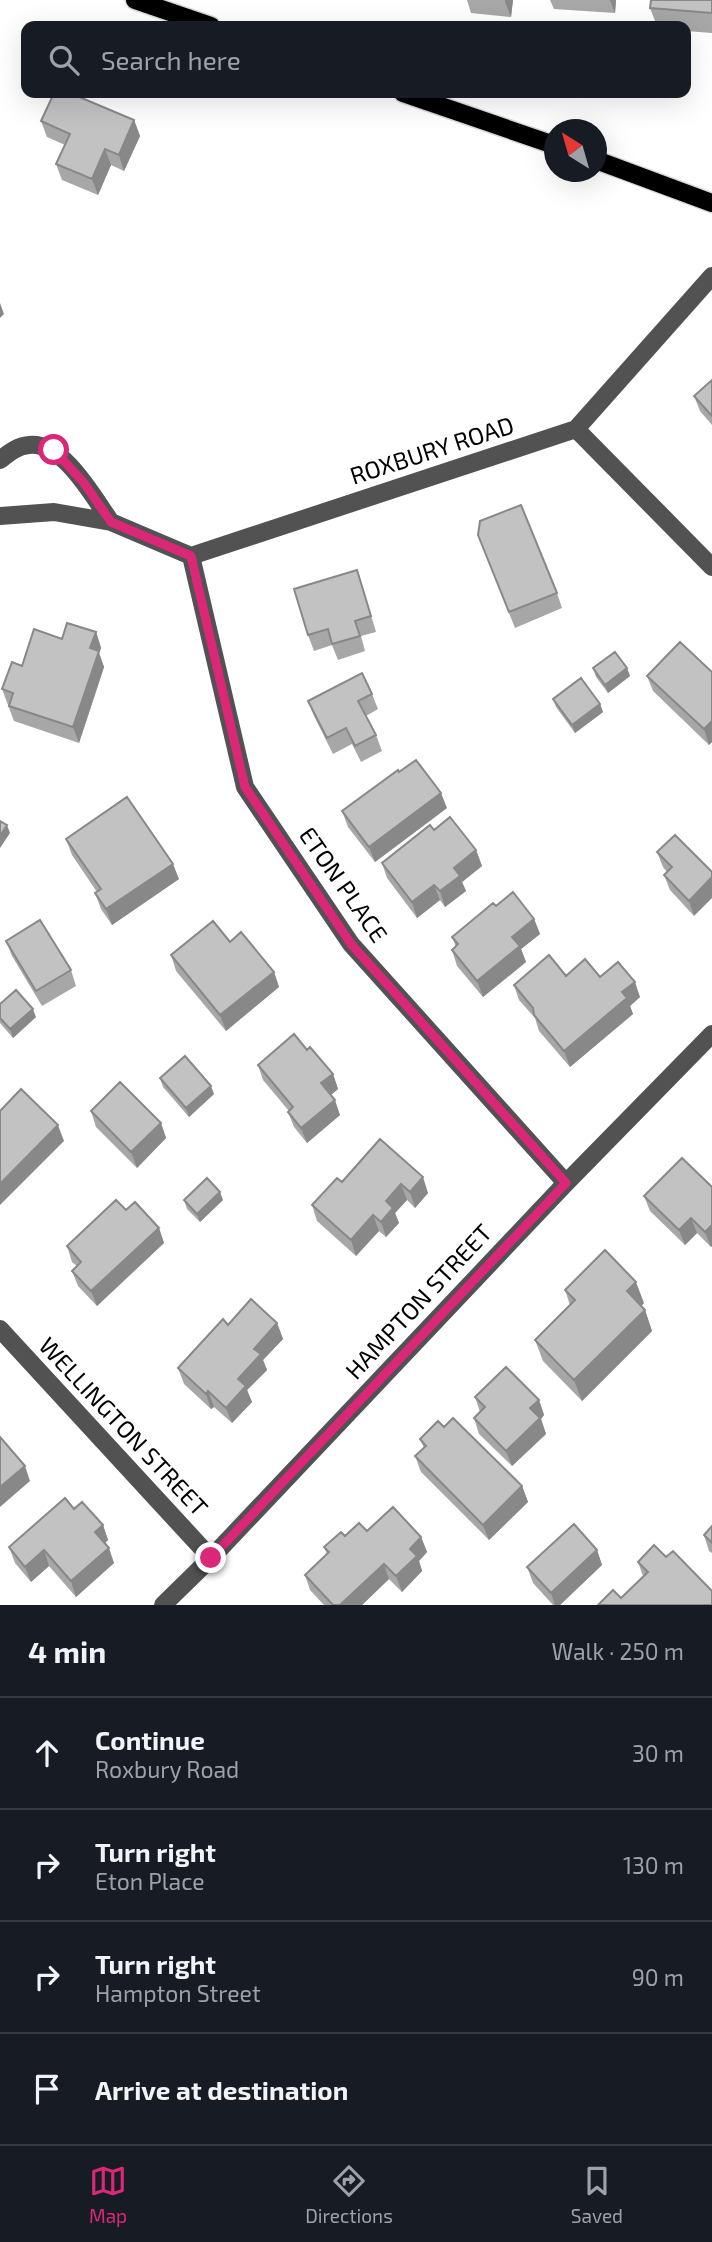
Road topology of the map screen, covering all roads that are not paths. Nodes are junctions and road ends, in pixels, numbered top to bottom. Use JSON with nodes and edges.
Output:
{"nodes":[{"id":1,"x":135,"y":0,"type":"edge"},
{"id":2,"x":196,"y":21,"type":"edge"},
{"id":3,"x":418,"y":98,"type":"edge"},
{"id":4,"x":544,"y":141,"type":"edge"},
{"id":5,"x":607,"y":164,"type":"edge"},
{"id":6,"x":712,"y":203,"type":"edge"},
{"id":7,"x":712,"y":276,"type":"edge"},
{"id":8,"x":576,"y":429,"type":"junction"},
{"id":9,"x":0,"y":460,"type":"edge"},
{"id":10,"x":0,"y":516,"type":"edge"},
{"id":11,"x":111,"y":522,"type":"junction"},
{"id":12,"x":191,"y":556,"type":"junction"},
{"id":13,"x":712,"y":567,"type":"edge"},
{"id":14,"x":712,"y":1034,"type":"edge"},
{"id":15,"x":566,"y":1183,"type":"junction"},
{"id":16,"x":0,"y":1329,"type":"edge"},
{"id":17,"x":211,"y":1558,"type":"junction"},
{"id":18,"x":163,"y":1605,"type":"edge"}],
"edges":[{"from":1,"to":2,"type":"main road"},
{"from":3,"to":4,"type":"main road"},
{"from":5,"to":6,"type":"main road"},
{"from":7,"to":8,"type":"street"},
{"from":8,"to":12,"type":"street","name":"ROXBURY ROAD"},
{"from":8,"to":13,"type":"street"},
{"from":9,"to":11,"type":"street"},
{"from":10,"to":11,"type":"street"},
{"from":11,"to":12,"type":"street"},
{"from":12,"to":15,"type":"street","name":"ETON PLACE"},
{"from":14,"to":15,"type":"street","name":"HAMPTON STREET"},
{"from":15,"to":17,"type":"street","name":"HAMPTON STREET"},
{"from":16,"to":17,"type":"street","name":"WELLINGTON STREET"},
{"from":17,"to":18,"type":"street","name":"HAMPTON STREET"}]}
